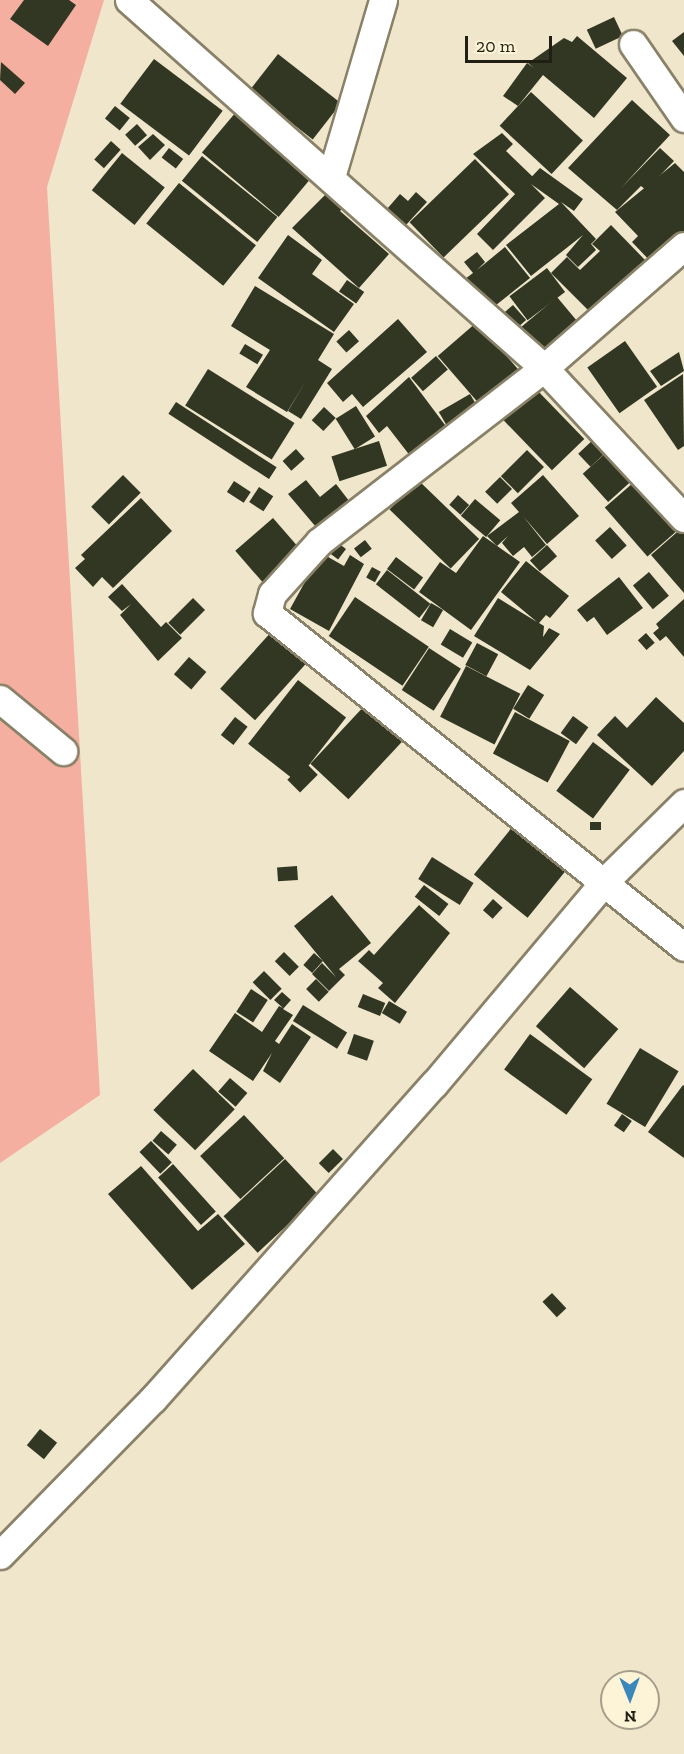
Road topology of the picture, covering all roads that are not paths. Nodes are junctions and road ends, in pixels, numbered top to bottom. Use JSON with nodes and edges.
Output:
{"nodes":[{"id":1,"x":129,"y":0,"type":"edge"},
{"id":2,"x":383,"y":0,"type":"edge"},
{"id":3,"x":633,"y":44,"type":"dead end"},
{"id":4,"x":684,"y":118,"type":"edge"},
{"id":5,"x":331,"y":177,"type":"junction"},
{"id":6,"x":684,"y":246,"type":"edge"},
{"id":7,"x":544,"y":368,"type":"junction"},
{"id":8,"x":684,"y":518,"type":"edge"},
{"id":9,"x":0,"y":699,"type":"edge"},
{"id":10,"x":63,"y":751,"type":"dead end"},
{"id":11,"x":684,"y":803,"type":"edge"},
{"id":12,"x":605,"y":881,"type":"junction"},
{"id":13,"x":684,"y":947,"type":"edge"},
{"id":14,"x":0,"y":1555,"type":"edge"}],
"edges":[{"from":1,"to":5,"type":"street"},
{"from":2,"to":5,"type":"street"},
{"from":3,"to":4,"type":"street"},
{"from":5,"to":7,"type":"street"},
{"from":6,"to":7,"type":"street"},
{"from":7,"to":8,"type":"street"},
{"from":7,"to":12,"type":"street"},
{"from":9,"to":10,"type":"street"},
{"from":11,"to":12,"type":"street"},
{"from":12,"to":13,"type":"street"},
{"from":12,"to":14,"type":"street"}]}
